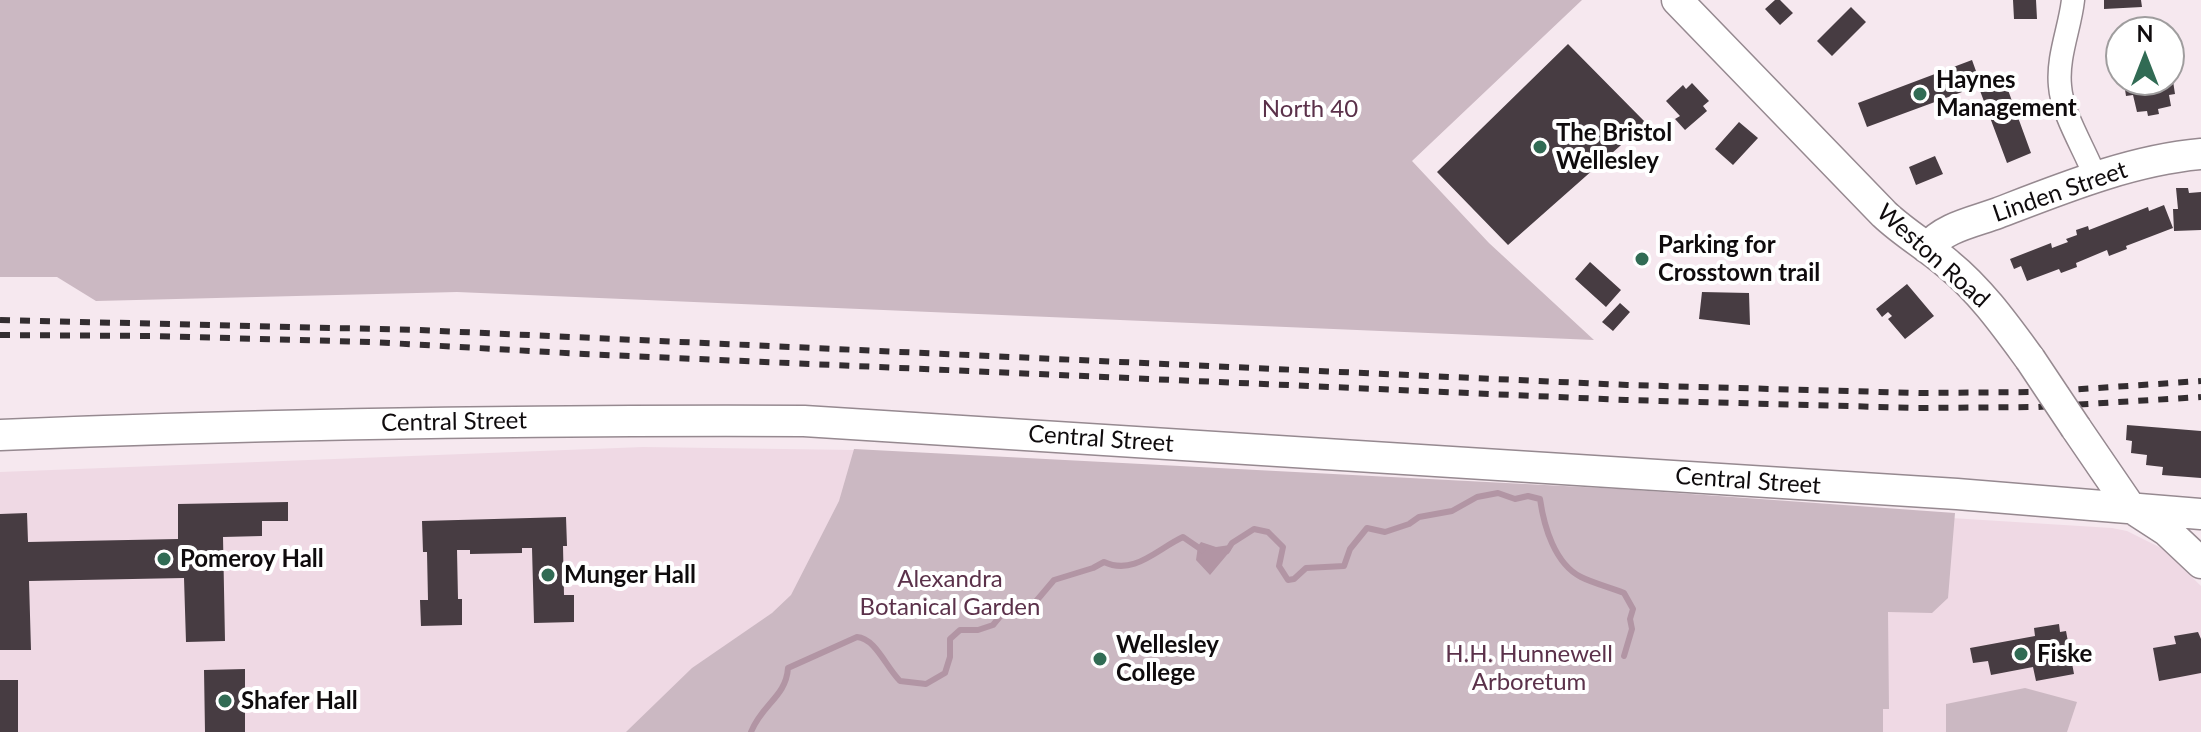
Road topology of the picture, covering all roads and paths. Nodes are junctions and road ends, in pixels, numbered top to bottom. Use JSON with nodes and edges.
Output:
{"nodes":[{"id":1,"x":1677,"y":0,"type":"edge"},
{"id":2,"x":2073,"y":0,"type":"edge"},
{"id":3,"x":2201,"y":154,"type":"edge"},
{"id":4,"x":2096,"y":179,"type":"junction"},
{"id":5,"x":1927,"y":248,"type":"junction"},
{"id":6,"x":0,"y":435,"type":"edge"},
{"id":7,"x":2130,"y":507,"type":"junction"},
{"id":8,"x":2201,"y":514,"type":"edge"},
{"id":9,"x":2201,"y":563,"type":"edge"}],
"edges":[{"from":1,"to":5,"type":"main road","name":"Weston Road"},
{"from":2,"to":4,"type":"street"},
{"from":3,"to":4,"type":"main road","name":"Linden Street"},
{"from":4,"to":5,"type":"main road","name":"Linden Street"},
{"from":5,"to":7,"type":"main road","name":"Weston Road","bridge":true},
{"from":6,"to":7,"type":"main road","name":"Central Street"},
{"from":7,"to":8,"type":"main road","name":"Central Street"},
{"from":7,"to":9,"type":"main road","name":"Weston Road"}]}
